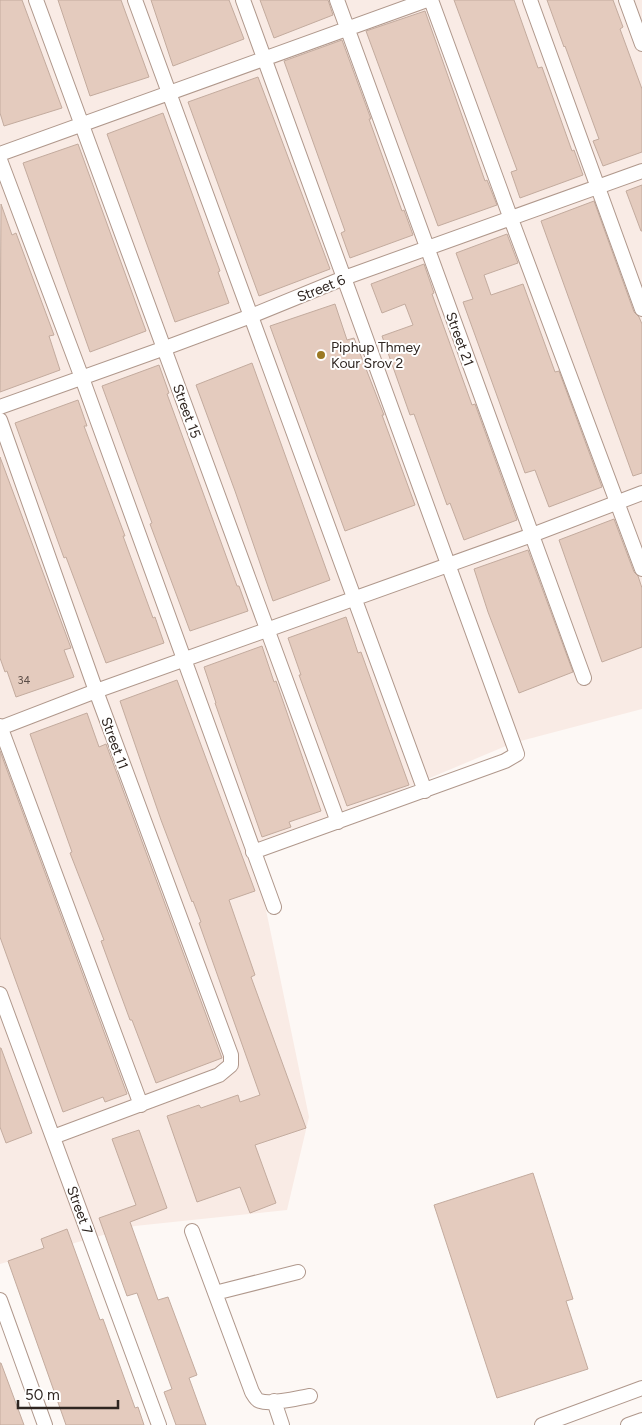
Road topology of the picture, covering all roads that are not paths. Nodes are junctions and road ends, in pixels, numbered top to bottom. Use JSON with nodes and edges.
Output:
{"nodes":[{"id":1,"x":36,"y":0,"type":"edge"},
{"id":2,"x":135,"y":0,"type":"edge"},
{"id":3,"x":243,"y":0,"type":"edge"},
{"id":4,"x":337,"y":0,"type":"edge"},
{"id":5,"x":427,"y":0,"type":"edge"},
{"id":6,"x":432,"y":0,"type":"edge"},
{"id":7,"x":530,"y":0,"type":"edge"},
{"id":8,"x":626,"y":0,"type":"edge"},
{"id":9,"x":347,"y":28,"type":"junction"},
{"id":10,"x":642,"y":44,"type":"edge"},
{"id":11,"x":264,"y":58,"type":"junction"},
{"id":12,"x":169,"y":93,"type":"junction"},
{"id":13,"x":82,"y":124,"type":"junction"},
{"id":14,"x":0,"y":154,"type":"edge"},
{"id":15,"x":0,"y":160,"type":"edge"},
{"id":16,"x":642,"y":170,"type":"edge"},
{"id":17,"x":598,"y":187,"type":"junction"},
{"id":18,"x":511,"y":219,"type":"junction"},
{"id":19,"x":427,"y":248,"type":"junction"},
{"id":20,"x":344,"y":278,"type":"junction"},
{"id":21,"x":642,"y":310,"type":"edge"},
{"id":22,"x":250,"y":316,"type":"junction"},
{"id":23,"x":165,"y":348,"type":"junction"},
{"id":24,"x":82,"y":378,"type":"junction"},
{"id":25,"x":0,"y":407,"type":"edge"},
{"id":26,"x":0,"y":420,"type":"edge"},
{"id":27,"x":642,"y":494,"type":"edge"},
{"id":28,"x":618,"y":502,"type":"junction"},
{"id":29,"x":532,"y":535,"type":"junction"},
{"id":30,"x":448,"y":564,"type":"junction"},
{"id":31,"x":642,"y":569,"type":"edge"},
{"id":32,"x":354,"y":598,"type":"junction"},
{"id":33,"x":267,"y":629,"type":"junction"},
{"id":34,"x":183,"y":660,"type":"junction"},
{"id":35,"x":584,"y":678,"type":"dead end"},
{"id":36,"x":96,"y":691,"type":"junction"},
{"id":37,"x":0,"y":727,"type":"edge"},
{"id":38,"x":425,"y":791,"type":"junction"},
{"id":39,"x":338,"y":822,"type":"junction"},
{"id":40,"x":253,"y":852,"type":"junction"},
{"id":41,"x":274,"y":907,"type":"dead end"},
{"id":42,"x":0,"y":994,"type":"edge"},
{"id":43,"x":141,"y":1105,"type":"junction"},
{"id":44,"x":53,"y":1137,"type":"junction"},
{"id":45,"x":192,"y":1231,"type":"dead end"},
{"id":46,"x":298,"y":1272,"type":"dead end"},
{"id":47,"x":215,"y":1293,"type":"junction"},
{"id":48,"x":0,"y":1300,"type":"edge"},
{"id":49,"x":642,"y":1388,"type":"edge"},
{"id":50,"x":310,"y":1396,"type":"dead end"},
{"id":51,"x":274,"y":1401,"type":"junction"},
{"id":52,"x":642,"y":1420,"type":"edge"},
{"id":53,"x":546,"y":1424,"type":"edge"},
{"id":54,"x":45,"y":1425,"type":"edge"},
{"id":55,"x":159,"y":1425,"type":"edge"},
{"id":56,"x":282,"y":1425,"type":"edge"},
{"id":57,"x":628,"y":1425,"type":"edge"}],
"edges":[{"from":1,"to":13,"type":"street","name":"Street 15"},
{"from":2,"to":12,"type":"street"},
{"from":3,"to":11,"type":"street"},
{"from":4,"to":9,"type":"street","name":"Street 21"},
{"from":5,"to":9,"type":"street"},
{"from":6,"to":18,"type":"street"},
{"from":7,"to":17,"type":"street"},
{"from":8,"to":10,"type":"street"},
{"from":9,"to":11,"type":"street"},
{"from":9,"to":19,"type":"street","name":"Street 21"},
{"from":11,"to":12,"type":"street"},
{"from":11,"to":20,"type":"street"},
{"from":12,"to":13,"type":"street"},
{"from":12,"to":22,"type":"street"},
{"from":13,"to":14,"type":"street"},
{"from":13,"to":23,"type":"street","name":"Street 15"},
{"from":15,"to":24,"type":"street"},
{"from":16,"to":17,"type":"street","name":"Street 6"},
{"from":17,"to":18,"type":"street","name":"Street 6"},
{"from":17,"to":21,"type":"street"},
{"from":18,"to":19,"type":"street","name":"Street 6"},
{"from":18,"to":28,"type":"street"},
{"from":19,"to":20,"type":"street","name":"Street 6"},
{"from":19,"to":29,"type":"street","name":"Street 21"},
{"from":20,"to":22,"type":"street","name":"Street 6"},
{"from":20,"to":30,"type":"street"},
{"from":22,"to":23,"type":"street","name":"Street 6"},
{"from":22,"to":32,"type":"street"},
{"from":23,"to":24,"type":"street","name":"Street 6"},
{"from":23,"to":33,"type":"street","name":"Street 15"},
{"from":24,"to":25,"type":"street","name":"Street 6"},
{"from":24,"to":34,"type":"street"},
{"from":26,"to":36,"type":"street","name":"Street 11"},
{"from":27,"to":28,"type":"street"},
{"from":28,"to":29,"type":"street"},
{"from":28,"to":31,"type":"street"},
{"from":29,"to":30,"type":"street"},
{"from":29,"to":35,"type":"street","name":"Street 21"},
{"from":30,"to":32,"type":"street"},
{"from":30,"to":38,"type":"street"},
{"from":32,"to":33,"type":"street"},
{"from":32,"to":38,"type":"street"},
{"from":33,"to":34,"type":"street"},
{"from":33,"to":39,"type":"street","name":"Street 15"},
{"from":34,"to":36,"type":"street"},
{"from":34,"to":40,"type":"street"},
{"from":36,"to":37,"type":"street"},
{"from":36,"to":43,"type":"street","name":"Street 11"},
{"from":37,"to":43,"type":"street"},
{"from":38,"to":39,"type":"street"},
{"from":39,"to":40,"type":"street"},
{"from":40,"to":41,"type":"street"},
{"from":42,"to":44,"type":"street","name":"Street 7"},
{"from":43,"to":44,"type":"street"},
{"from":44,"to":55,"type":"street","name":"Street 7"},
{"from":45,"to":47,"type":"street"},
{"from":46,"to":47,"type":"street"},
{"from":47,"to":51,"type":"street"},
{"from":48,"to":54,"type":"street"},
{"from":49,"to":53,"type":"street"},
{"from":50,"to":51,"type":"street"},
{"from":51,"to":56,"type":"street"},
{"from":52,"to":57,"type":"street"}]}
